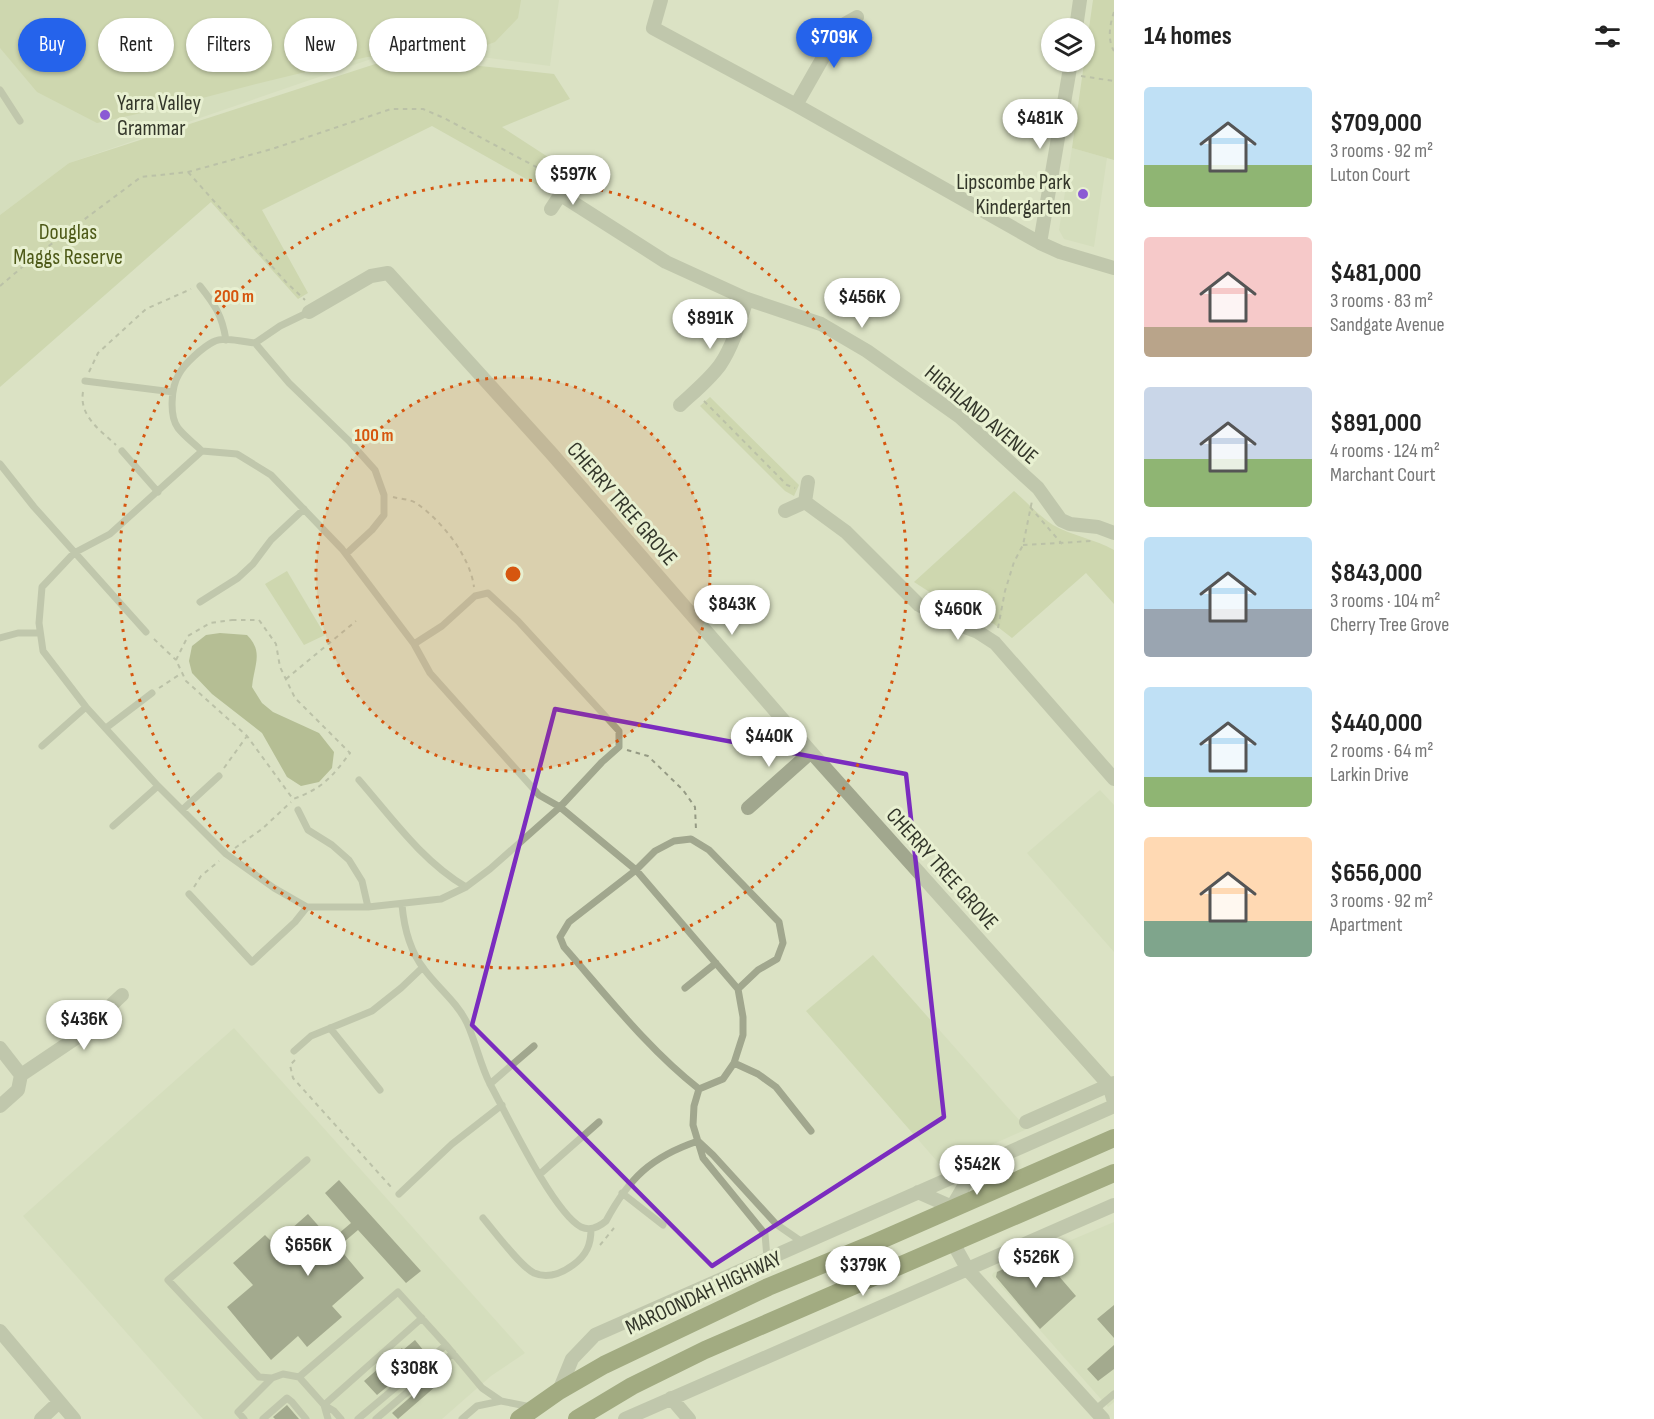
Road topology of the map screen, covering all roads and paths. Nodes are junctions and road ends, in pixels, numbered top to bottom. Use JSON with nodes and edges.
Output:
{"nodes":[{"id":1,"x":661,"y":0,"type":"edge"},
{"id":2,"x":1080,"y":0,"type":"edge"},
{"id":3,"x":1114,"y":12,"type":"edge"},
{"id":4,"x":857,"y":17,"type":"dead end"},
{"id":5,"x":1077,"y":18,"type":"edge"},
{"id":6,"x":1114,"y":51,"type":"edge"},
{"id":7,"x":1069,"y":72,"type":"edge"},
{"id":8,"x":1084,"y":72,"type":"edge"},
{"id":9,"x":1114,"y":81,"type":"edge"},
{"id":10,"x":0,"y":90,"type":"edge"},
{"id":11,"x":796,"y":105,"type":"junction"},
{"id":12,"x":20,"y":121,"type":"dead end"},
{"id":13,"x":188,"y":172,"type":"junction"},
{"id":14,"x":565,"y":189,"type":"junction"},
{"id":15,"x":551,"y":209,"type":"dead end"},
{"id":16,"x":1040,"y":243,"type":"junction"},
{"id":17,"x":1114,"y":268,"type":"edge"},
{"id":18,"x":0,"y":286,"type":"edge"},
{"id":19,"x":200,"y":286,"type":"joint"},
{"id":20,"x":747,"y":299,"type":"junction"},
{"id":21,"x":311,"y":310,"type":"junction"},
{"id":22,"x":226,"y":340,"type":"junction"},
{"id":23,"x":255,"y":343,"type":"junction"},
{"id":24,"x":85,"y":381,"type":"junction"},
{"id":25,"x":173,"y":392,"type":"junction"},
{"id":26,"x":695,"y":392,"type":"junction"},
{"id":27,"x":680,"y":405,"type":"dead end"},
{"id":28,"x":122,"y":451,"type":"joint"},
{"id":29,"x":202,"y":451,"type":"junction"},
{"id":30,"x":0,"y":464,"type":"edge"},
{"id":31,"x":1038,"y":488,"type":"junction"},
{"id":32,"x":807,"y":491,"type":"junction"},
{"id":33,"x":158,"y":492,"type":"junction"},
{"id":34,"x":384,"y":495,"type":"junction"},
{"id":35,"x":1029,"y":507,"type":"junction"},
{"id":36,"x":304,"y":509,"type":"junction"},
{"id":37,"x":785,"y":511,"type":"dead end"},
{"id":38,"x":1114,"y":533,"type":"edge"},
{"id":39,"x":1101,"y":540,"type":"dead end"},
{"id":40,"x":1062,"y":544,"type":"junction"},
{"id":41,"x":1023,"y":545,"type":"junction"},
{"id":42,"x":75,"y":553,"type":"junction"},
{"id":43,"x":346,"y":554,"type":"junction"},
{"id":44,"x":475,"y":596,"type":"junction"},
{"id":45,"x":200,"y":602,"type":"dead end"},
{"id":46,"x":356,"y":621,"type":"dead end"},
{"id":47,"x":146,"y":632,"type":"joint"},
{"id":48,"x":40,"y":633,"type":"junction"},
{"id":49,"x":0,"y":638,"type":"edge"},
{"id":50,"x":995,"y":643,"type":"junction"},
{"id":51,"x":414,"y":644,"type":"junction"},
{"id":52,"x":176,"y":660,"type":"junction"},
{"id":53,"x":182,"y":673,"type":"junction"},
{"id":54,"x":286,"y":679,"type":"junction"},
{"id":55,"x":152,"y":693,"type":"joint"},
{"id":56,"x":86,"y":707,"type":"junction"},
{"id":57,"x":106,"y":728,"type":"junction"},
{"id":58,"x":247,"y":736,"type":"junction"},
{"id":59,"x":42,"y":746,"type":"dead end"},
{"id":60,"x":620,"y":747,"type":"junction"},
{"id":61,"x":811,"y":752,"type":"junction"},
{"id":62,"x":219,"y":776,"type":"joint"},
{"id":63,"x":1114,"y":779,"type":"edge"},
{"id":64,"x":359,"y":780,"type":"dead end"},
{"id":65,"x":158,"y":786,"type":"junction"},
{"id":66,"x":293,"y":799,"type":"junction"},
{"id":67,"x":560,"y":807,"type":"junction"},
{"id":68,"x":748,"y":808,"type":"dead end"},
{"id":69,"x":182,"y":810,"type":"junction"},
{"id":70,"x":298,"y":810,"type":"dead end"},
{"id":71,"x":113,"y":826,"type":"dead end"},
{"id":72,"x":695,"y":842,"type":"junction"},
{"id":73,"x":226,"y":854,"type":"junction"},
{"id":74,"x":636,"y":870,"type":"junction"},
{"id":75,"x":466,"y":887,"type":"junction"},
{"id":76,"x":189,"y":894,"type":"joint"},
{"id":77,"x":402,"y":905,"type":"junction"},
{"id":78,"x":307,"y":907,"type":"junction"},
{"id":79,"x":368,"y":907,"type":"junction"},
{"id":80,"x":716,"y":963,"type":"junction"},
{"id":81,"x":422,"y":968,"type":"junction"},
{"id":82,"x":685,"y":988,"type":"dead end"},
{"id":83,"x":738,"y":989,"type":"junction"},
{"id":84,"x":122,"y":995,"type":"dead end"},
{"id":85,"x":330,"y":1028,"type":"junction"},
{"id":86,"x":534,"y":1046,"type":"dead end"},
{"id":87,"x":0,"y":1048,"type":"edge"},
{"id":88,"x":294,"y":1052,"type":"joint"},
{"id":89,"x":734,"y":1063,"type":"junction"},
{"id":90,"x":21,"y":1075,"type":"junction"},
{"id":91,"x":490,"y":1084,"type":"junction"},
{"id":92,"x":1112,"y":1084,"type":"edge"},
{"id":93,"x":699,"y":1089,"type":"junction"},
{"id":94,"x":380,"y":1090,"type":"dead end"},
{"id":95,"x":1114,"y":1104,"type":"edge"},
{"id":96,"x":502,"y":1105,"type":"junction"},
{"id":97,"x":0,"y":1106,"type":"edge"},
{"id":98,"x":599,"y":1122,"type":"dead end"},
{"id":99,"x":1026,"y":1122,"type":"dead end"},
{"id":100,"x":812,"y":1131,"type":"dead end"},
{"id":101,"x":1114,"y":1138,"type":"edge"},
{"id":102,"x":698,"y":1141,"type":"junction"},
{"id":103,"x":307,"y":1160,"type":"dead end"},
{"id":104,"x":974,"y":1169,"type":"junction"},
{"id":105,"x":1114,"y":1173,"type":"edge"},
{"id":106,"x":540,"y":1174,"type":"junction"},
{"id":107,"x":918,"y":1192,"type":"junction"},
{"id":108,"x":622,"y":1193,"type":"junction"},
{"id":109,"x":399,"y":1194,"type":"joint"},
{"id":110,"x":1114,"y":1205,"type":"edge"},
{"id":111,"x":952,"y":1207,"type":"junction"},
{"id":112,"x":483,"y":1218,"type":"dead end"},
{"id":113,"x":663,"y":1225,"type":"dead end"},
{"id":114,"x":591,"y":1229,"type":"junction"},
{"id":115,"x":802,"y":1242,"type":"junction"},
{"id":116,"x":953,"y":1243,"type":"junction"},
{"id":117,"x":872,"y":1244,"type":"junction"},
{"id":118,"x":767,"y":1258,"type":"junction"},
{"id":119,"x":968,"y":1270,"type":"junction"},
{"id":120,"x":886,"y":1273,"type":"junction"},
{"id":121,"x":422,"y":1318,"type":"junction"},
{"id":122,"x":0,"y":1331,"type":"edge"},
{"id":123,"x":446,"y":1345,"type":"junction"},
{"id":124,"x":453,"y":1353,"type":"junction"},
{"id":125,"x":299,"y":1377,"type":"junction"},
{"id":126,"x":272,"y":1378,"type":"junction"},
{"id":127,"x":559,"y":1391,"type":"junction"},
{"id":128,"x":1114,"y":1394,"type":"edge"},
{"id":129,"x":671,"y":1398,"type":"junction"},
{"id":130,"x":501,"y":1401,"type":"junction"},
{"id":131,"x":59,"y":1402,"type":"junction"},
{"id":132,"x":324,"y":1406,"type":"junction"},
{"id":133,"x":526,"y":1413,"type":"edge"},
{"id":134,"x":1099,"y":1415,"type":"edge"},
{"id":135,"x":41,"y":1419,"type":"edge"},
{"id":136,"x":75,"y":1419,"type":"edge"},
{"id":137,"x":244,"y":1419,"type":"edge"},
{"id":138,"x":263,"y":1419,"type":"edge"},
{"id":139,"x":306,"y":1419,"type":"edge"},
{"id":140,"x":328,"y":1419,"type":"edge"},
{"id":141,"x":341,"y":1419,"type":"edge"},
{"id":142,"x":358,"y":1419,"type":"edge"},
{"id":143,"x":376,"y":1419,"type":"edge"},
{"id":144,"x":462,"y":1419,"type":"edge"},
{"id":145,"x":577,"y":1419,"type":"edge"},
{"id":146,"x":625,"y":1419,"type":"edge"},
{"id":147,"x":689,"y":1419,"type":"edge"}],
"edges":[{"from":1,"to":11,"type":"street"},
{"from":2,"to":5,"type":"street"},
{"from":3,"to":6,"type":"path"},
{"from":4,"to":11,"type":"street"},
{"from":7,"to":16,"type":"street"},
{"from":8,"to":9,"type":"path"},
{"from":10,"to":12,"type":"lane"},
{"from":11,"to":16,"type":"street"},
{"from":13,"to":14,"type":"path"},
{"from":13,"to":18,"type":"path"},
{"from":13,"to":21,"type":"path"},
{"from":14,"to":15,"type":"street"},
{"from":14,"to":20,"type":"street","name":"HIGHLAND AVENUE"},
{"from":16,"to":17,"type":"street"},
{"from":19,"to":22,"type":"lane"},
{"from":19,"to":24,"type":"path"},
{"from":20,"to":26,"type":"street"},
{"from":20,"to":31,"type":"street","name":"HIGHLAND AVENUE"},
{"from":21,"to":23,"type":"lane"},
{"from":21,"to":61,"type":"street","name":"CHERRY TREE GROVE"},
{"from":22,"to":23,"type":"lane"},
{"from":22,"to":25,"type":"lane"},
{"from":23,"to":34,"type":"lane"},
{"from":24,"to":25,"type":"lane"},
{"from":24,"to":28,"type":"path"},
{"from":25,"to":29,"type":"lane"},
{"from":26,"to":27,"type":"street"},
{"from":26,"to":32,"type":"path"},
{"from":28,"to":33,"type":"lane"},
{"from":29,"to":33,"type":"lane"},
{"from":29,"to":36,"type":"lane"},
{"from":30,"to":42,"type":"lane"},
{"from":31,"to":35,"type":"path"},
{"from":31,"to":38,"type":"street","name":"HIGHLAND AVENUE"},
{"from":32,"to":37,"type":"street"},
{"from":32,"to":50,"type":"street"},
{"from":33,"to":42,"type":"lane"},
{"from":34,"to":43,"type":"lane"},
{"from":34,"to":44,"type":"path"},
{"from":35,"to":40,"type":"path"},
{"from":35,"to":41,"type":"path"},
{"from":36,"to":43,"type":"lane"},
{"from":36,"to":45,"type":"lane"},
{"from":39,"to":40,"type":"path"},
{"from":40,"to":41,"type":"path"},
{"from":41,"to":50,"type":"path"},
{"from":42,"to":47,"type":"lane"},
{"from":42,"to":48,"type":"lane"},
{"from":43,"to":51,"type":"lane"},
{"from":44,"to":51,"type":"lane"},
{"from":44,"to":60,"type":"lane"},
{"from":46,"to":54,"type":"path"},
{"from":47,"to":52,"type":"path"},
{"from":48,"to":49,"type":"lane"},
{"from":48,"to":56,"type":"lane"},
{"from":50,"to":63,"type":"street"},
{"from":51,"to":67,"type":"lane"},
{"from":52,"to":53,"type":"path"},
{"from":52,"to":54,"type":"path"},
{"from":53,"to":55,"type":"path"},
{"from":53,"to":58,"type":"path"},
{"from":54,"to":66,"type":"path"},
{"from":55,"to":57,"type":"lane"},
{"from":56,"to":57,"type":"lane"},
{"from":56,"to":59,"type":"lane"},
{"from":57,"to":65,"type":"lane"},
{"from":58,"to":62,"type":"path"},
{"from":58,"to":66,"type":"path"},
{"from":60,"to":67,"type":"lane"},
{"from":60,"to":72,"type":"path"},
{"from":61,"to":68,"type":"street"},
{"from":61,"to":92,"type":"street","name":"CHERRY TREE GROVE"},
{"from":62,"to":69,"type":"lane"},
{"from":64,"to":75,"type":"lane"},
{"from":65,"to":69,"type":"lane"},
{"from":65,"to":71,"type":"lane"},
{"from":66,"to":73,"type":"path"},
{"from":67,"to":74,"type":"lane"},
{"from":67,"to":75,"type":"lane"},
{"from":69,"to":73,"type":"lane"},
{"from":70,"to":79,"type":"lane"},
{"from":72,"to":74,"type":"lane"},
{"from":72,"to":83,"type":"lane"},
{"from":73,"to":76,"type":"path"},
{"from":73,"to":78,"type":"lane"},
{"from":74,"to":80,"type":"lane"},
{"from":74,"to":93,"type":"lane"},
{"from":75,"to":77,"type":"lane"},
{"from":76,"to":78,"type":"lane"},
{"from":77,"to":79,"type":"lane"},
{"from":77,"to":81,"type":"lane"},
{"from":78,"to":79,"type":"lane"},
{"from":80,"to":82,"type":"lane"},
{"from":80,"to":83,"type":"lane"},
{"from":81,"to":85,"type":"lane"},
{"from":81,"to":91,"type":"lane"},
{"from":83,"to":89,"type":"lane"},
{"from":84,"to":90,"type":"street"},
{"from":85,"to":88,"type":"lane"},
{"from":85,"to":94,"type":"lane"},
{"from":86,"to":91,"type":"lane"},
{"from":87,"to":90,"type":"street"},
{"from":88,"to":109,"type":"path"},
{"from":89,"to":93,"type":"lane"},
{"from":89,"to":100,"type":"lane"},
{"from":90,"to":97,"type":"street"},
{"from":91,"to":96,"type":"lane"},
{"from":92,"to":95,"type":"street","name":"CHERRY TREE GROVE"},
{"from":92,"to":99,"type":"street"},
{"from":93,"to":102,"type":"lane"},
{"from":95,"to":104,"type":"street"},
{"from":96,"to":106,"type":"lane"},
{"from":96,"to":109,"type":"lane"},
{"from":98,"to":106,"type":"lane"},
{"from":101,"to":111,"type":"highway","name":"MAROONDAH HIGHWAY"},
{"from":102,"to":108,"type":"lane"},
{"from":102,"to":115,"type":"lane"},
{"from":102,"to":118,"type":"lane"},
{"from":103,"to":126,"type":"lane"},
{"from":104,"to":107,"type":"street"},
{"from":104,"to":111,"type":"street"},
{"from":105,"to":116,"type":"highway"},
{"from":106,"to":114,"type":"lane"},
{"from":107,"to":111,"type":"street"},
{"from":107,"to":115,"type":"street"},
{"from":108,"to":113,"type":"lane"},
{"from":108,"to":114,"type":"lane"},
{"from":110,"to":119,"type":"street"},
{"from":111,"to":117,"type":"highway","name":"MAROONDAH HIGHWAY"},
{"from":112,"to":114,"type":"lane"},
{"from":115,"to":118,"type":"street"},
{"from":116,"to":119,"type":"street"},
{"from":116,"to":120,"type":"highway"},
{"from":117,"to":120,"type":"highway"},
{"from":117,"to":127,"type":"highway","name":"MAROONDAH HIGHWAY"},
{"from":118,"to":127,"type":"street"},
{"from":119,"to":129,"type":"street"},
{"from":119,"to":134,"type":"street"},
{"from":120,"to":145,"type":"highway"},
{"from":121,"to":123,"type":"lane"},
{"from":121,"to":125,"type":"lane"},
{"from":121,"to":132,"type":"lane"},
{"from":122,"to":131,"type":"street"},
{"from":123,"to":124,"type":"lane"},
{"from":123,"to":142,"type":"lane"},
{"from":124,"to":130,"type":"lane"},
{"from":124,"to":143,"type":"lane"},
{"from":125,"to":126,"type":"lane"},
{"from":125,"to":132,"type":"lane"},
{"from":126,"to":137,"type":"lane"},
{"from":127,"to":133,"type":"highway","name":"MAROONDAH HIGHWAY"},
{"from":128,"to":134,"type":"lane"},
{"from":129,"to":146,"type":"street"},
{"from":129,"to":147,"type":"street"},
{"from":130,"to":133,"type":"lane"},
{"from":130,"to":144,"type":"lane"},
{"from":131,"to":135,"type":"street"},
{"from":131,"to":136,"type":"street"},
{"from":132,"to":140,"type":"lane"},
{"from":132,"to":141,"type":"lane"},
{"from":138,"to":139,"type":"lane"}]}
